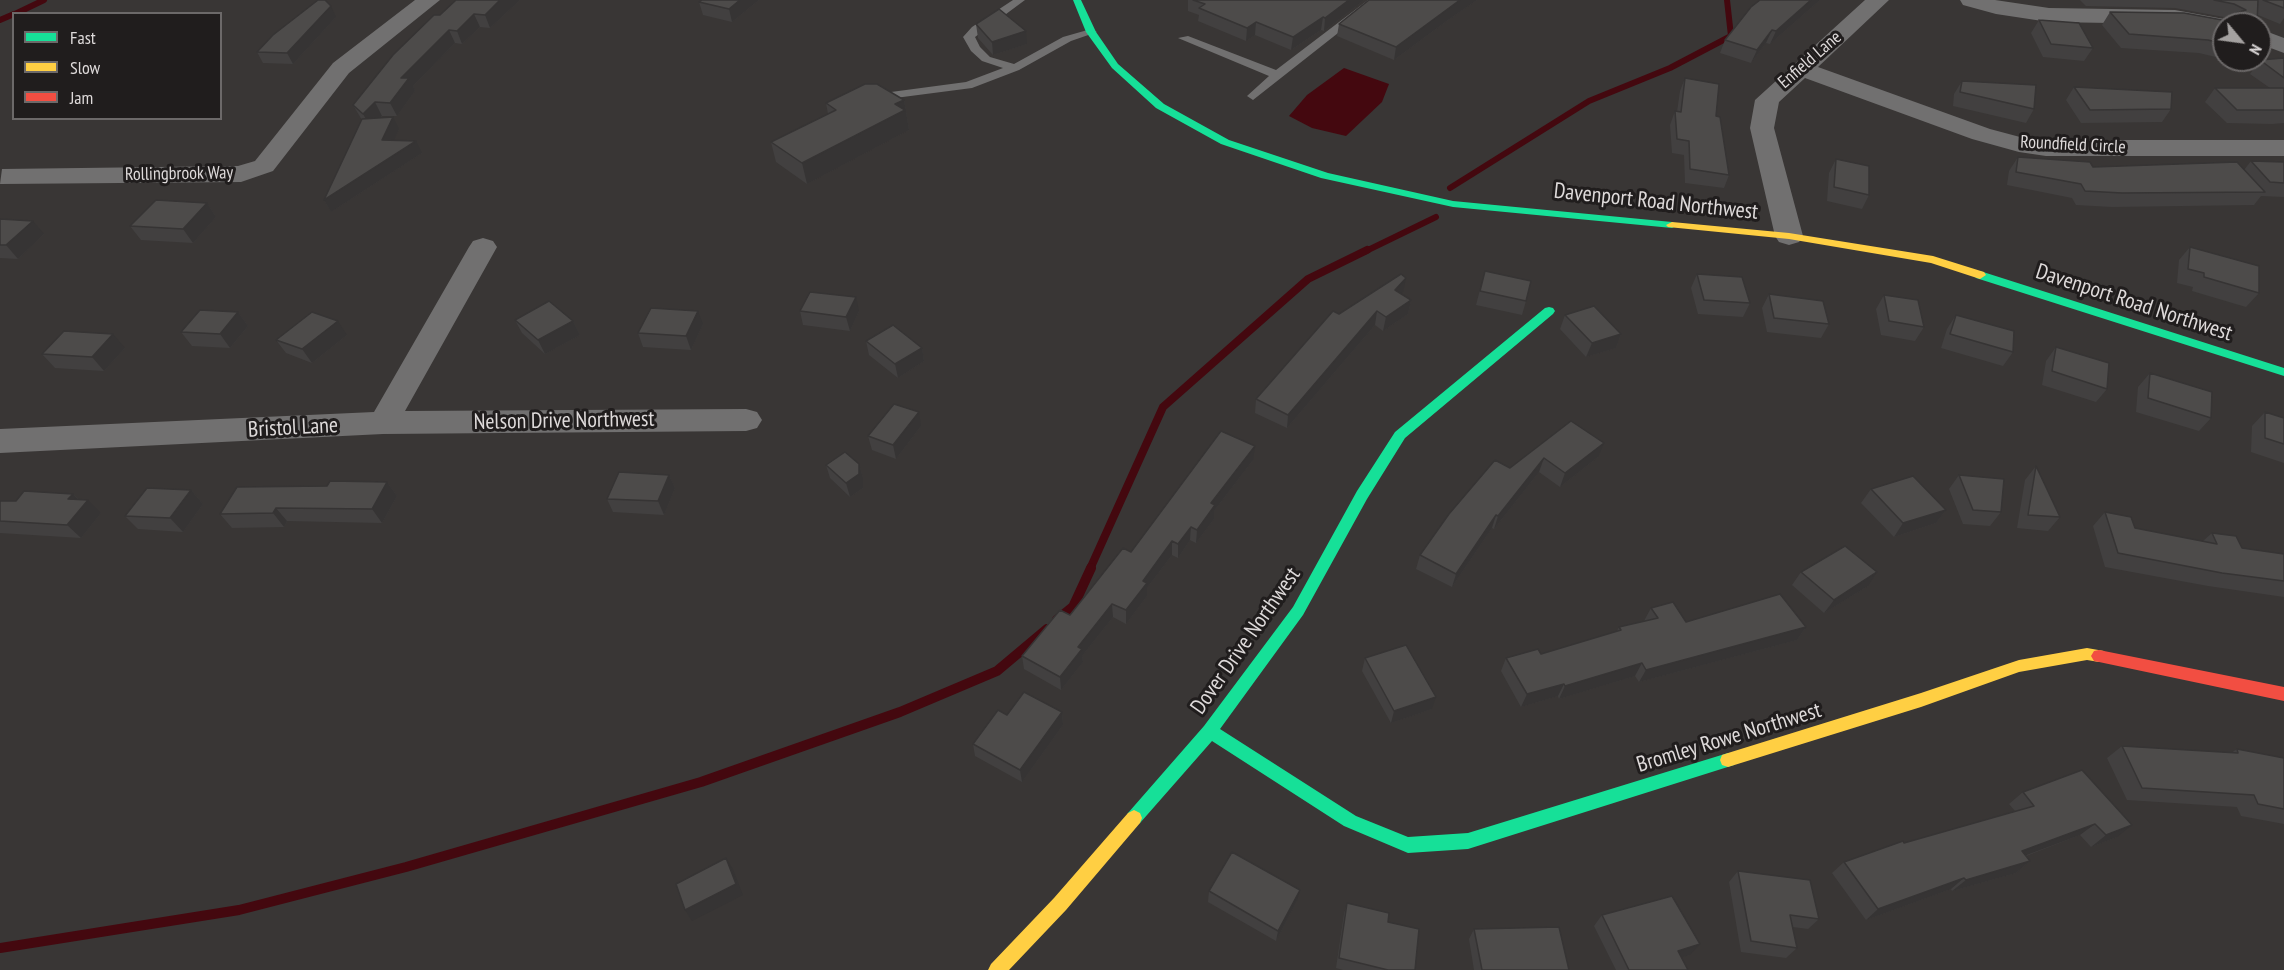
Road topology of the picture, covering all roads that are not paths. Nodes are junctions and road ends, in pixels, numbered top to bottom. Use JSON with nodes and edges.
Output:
{"nodes":[{"id":1,"x":429,"y":0,"type":"edge"},
{"id":2,"x":1020,"y":0,"type":"edge"},
{"id":3,"x":1077,"y":0,"type":"edge"},
{"id":4,"x":1375,"y":0,"type":"edge"},
{"id":5,"x":1878,"y":0,"type":"edge"},
{"id":6,"x":1971,"y":0,"type":"edge"},
{"id":7,"x":2212,"y":24,"type":"edge"},
{"id":8,"x":1091,"y":32,"type":"junction"},
{"id":9,"x":1185,"y":38,"type":"dead end"},
{"id":10,"x":1015,"y":68,"type":"junction"},
{"id":11,"x":1802,"y":69,"type":"junction"},
{"id":12,"x":1277,"y":75,"type":"junction"},
{"id":13,"x":1253,"y":96,"type":"dead end"},
{"id":14,"x":867,"y":98,"type":"edge"},
{"id":15,"x":2284,"y":148,"type":"edge"},
{"id":16,"x":2,"y":177,"type":"dead end"},
{"id":17,"x":1789,"y":236,"type":"junction"},
{"id":18,"x":483,"y":247,"type":"dead end"},
{"id":19,"x":1549,"y":311,"type":"dead end"},
{"id":20,"x":2284,"y":372,"type":"edge"},
{"id":21,"x":746,"y":420,"type":"dead end"},
{"id":22,"x":383,"y":423,"type":"junction"},
{"id":23,"x":0,"y":441,"type":"edge"},
{"id":24,"x":2284,"y":694,"type":"edge"},
{"id":25,"x":1210,"y":732,"type":"junction"},
{"id":26,"x":996,"y":970,"type":"edge"}],
"edges":[{"from":1,"to":16,"type":"street","name":"Rollingbrook Way"},
{"from":2,"to":10,"type":"lane"},
{"from":3,"to":8,"type":"street","name":"Davenport Road Northwest"},
{"from":4,"to":12,"type":"lane"},
{"from":5,"to":11,"type":"street","name":"Enfield Lane"},
{"from":6,"to":7,"type":"street"},
{"from":8,"to":10,"type":"lane"},
{"from":8,"to":17,"type":"street","name":"Davenport Road Northwest"},
{"from":9,"to":12,"type":"lane"},
{"from":10,"to":14,"type":"lane"},
{"from":11,"to":15,"type":"street","name":"Roundfield Circle"},
{"from":11,"to":17,"type":"street","name":"Enfield Lane"},
{"from":12,"to":13,"type":"lane"},
{"from":17,"to":20,"type":"street","name":"Davenport Road Northwest"},
{"from":18,"to":22,"type":"street"},
{"from":19,"to":25,"type":"street","name":"Dover Drive Northwest"},
{"from":21,"to":22,"type":"street","name":"Nelson Drive Northwest"},
{"from":22,"to":23,"type":"street","name":"Bristol Lane"},
{"from":24,"to":25,"type":"street","name":"Bromley Rowe Northwest"},
{"from":25,"to":26,"type":"street","name":"Dover Drive Northwest"}]}
